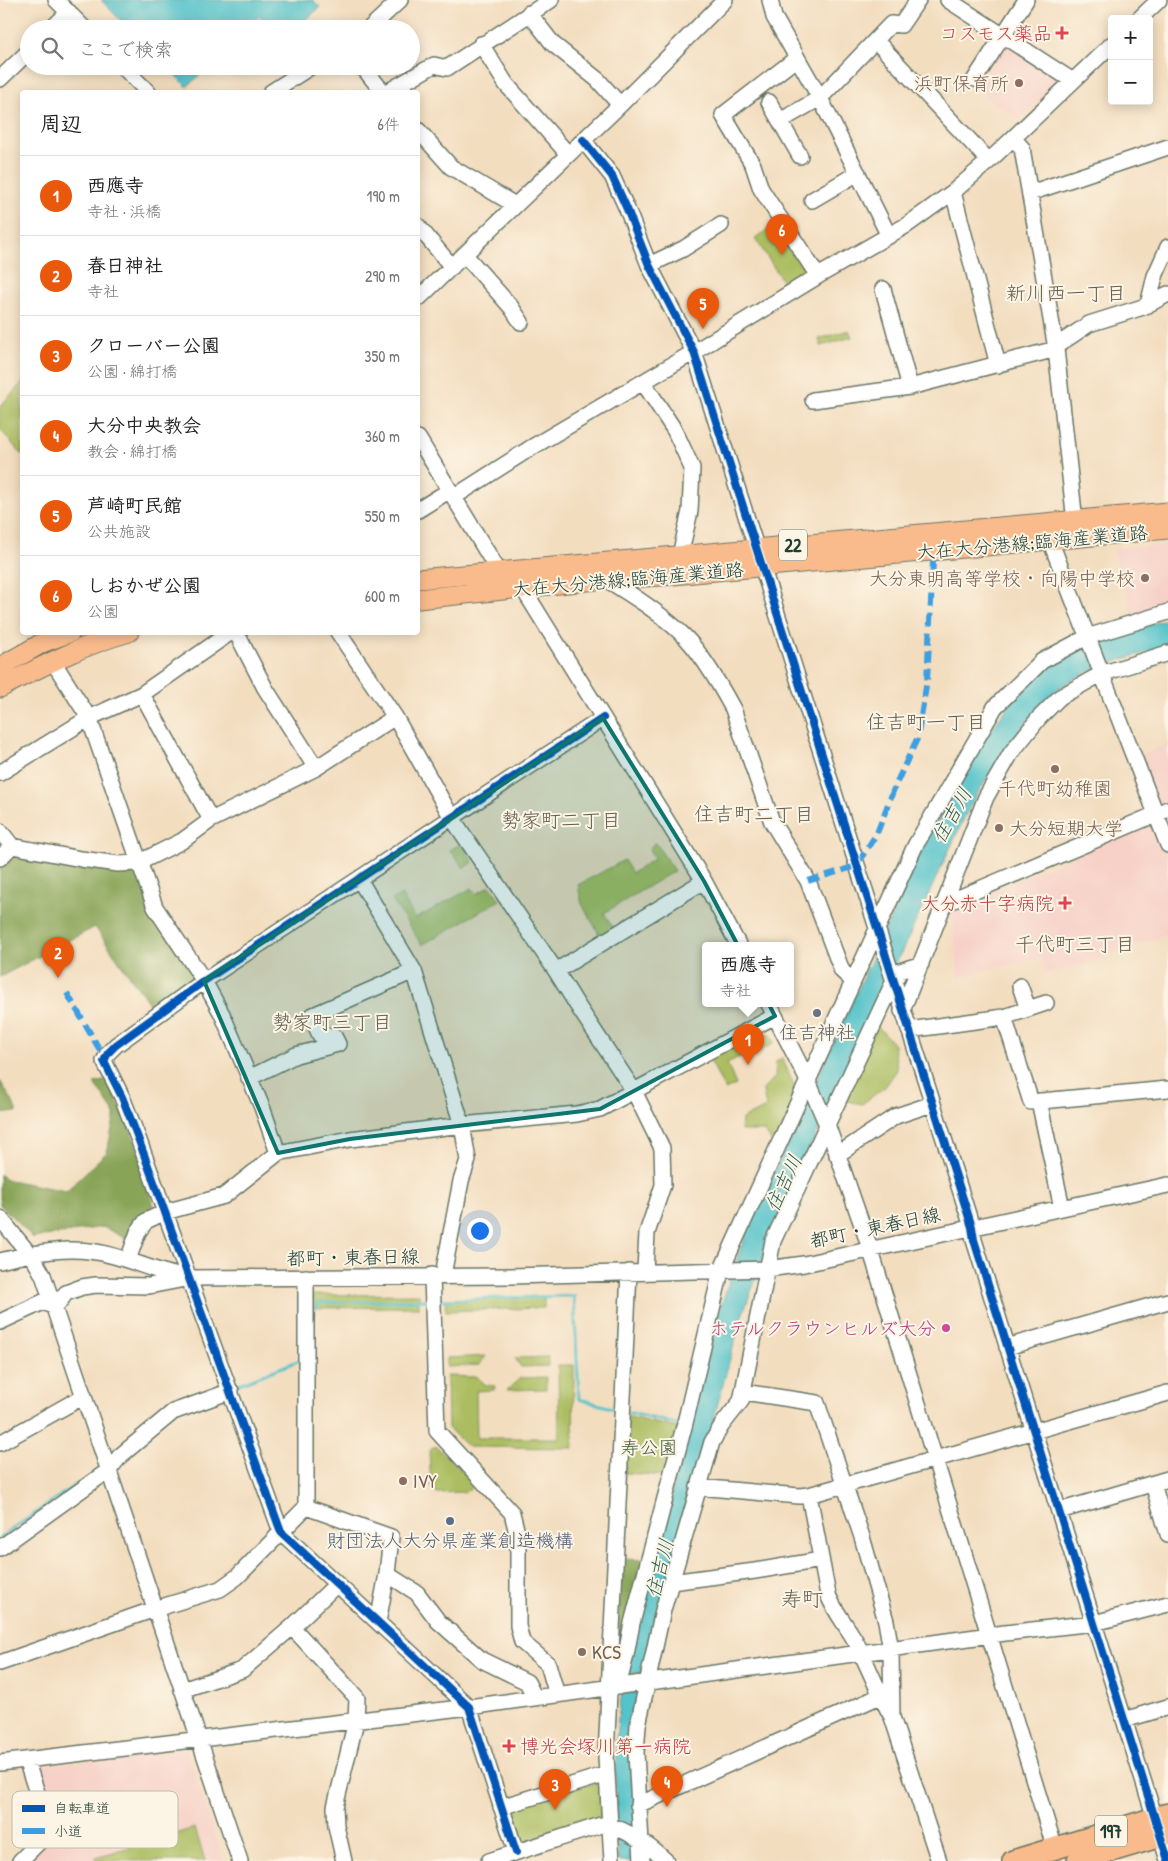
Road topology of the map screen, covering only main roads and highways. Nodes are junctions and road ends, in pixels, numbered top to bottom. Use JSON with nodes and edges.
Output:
{"nodes":[{"id":1,"x":1168,"y":512,"type":"edge"},
{"id":2,"x":1076,"y":529,"type":"junction"},
{"id":3,"x":1168,"y":529,"type":"edge"},
{"id":4,"x":1050,"y":531,"type":"junction"},
{"id":5,"x":420,"y":579,"type":"edge"},
{"id":6,"x":420,"y":599,"type":"edge"},
{"id":7,"x":62,"y":635,"type":"edge"},
{"id":8,"x":119,"y":635,"type":"edge"},
{"id":9,"x":0,"y":667,"type":"edge"},
{"id":10,"x":0,"y":688,"type":"edge"},
{"id":11,"x":1163,"y":1826,"type":"edge"},
{"id":12,"x":1058,"y":1857,"type":"edge"},
{"id":13,"x":1013,"y":1861,"type":"edge"},
{"id":14,"x":1078,"y":1861,"type":"edge"}],
"edges":[{"from":1,"to":2,"type":"main road","name":"大在大分港線;臨海産業道路","number":"22"},
{"from":2,"to":3,"type":"main road","name":"大在大分港線;臨海産業道路","number":"22"},
{"from":2,"to":4,"type":"main road","name":"大在大分港線;臨海産業道路","number":"22"},
{"from":4,"to":5,"type":"main road","name":"大在大分港線;臨海産業道路","number":"22"},
{"from":4,"to":6,"type":"main road","name":"大在大分港線;臨海産業道路","number":"22"},
{"from":7,"to":9,"type":"main road"},
{"from":8,"to":10,"type":"main road"},
{"from":11,"to":12,"type":"highway","number":"197"},
{"from":11,"to":14,"type":"highway","number":"197"},
{"from":12,"to":13,"type":"highway","number":"197"}]}
